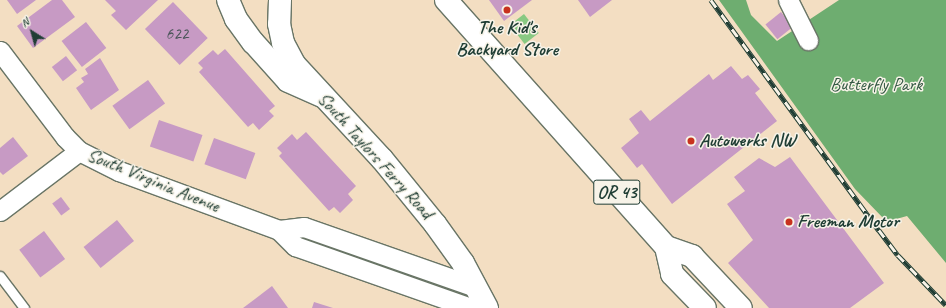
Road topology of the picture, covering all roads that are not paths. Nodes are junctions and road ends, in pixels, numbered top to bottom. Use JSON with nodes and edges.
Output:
{"nodes":[{"id":1,"x":228,"y":0,"type":"edge"},
{"id":2,"x":280,"y":0,"type":"edge"},
{"id":3,"x":446,"y":0,"type":"edge"},
{"id":4,"x":788,"y":0,"type":"edge"},
{"id":5,"x":808,"y":40,"type":"dead end"},
{"id":6,"x":0,"y":51,"type":"edge"},
{"id":7,"x":322,"y":96,"type":"junction"},
{"id":8,"x":80,"y":151,"type":"junction"},
{"id":9,"x":0,"y":211,"type":"edge"},
{"id":10,"x":666,"y":247,"type":"junction"},
{"id":11,"x":0,"y":276,"type":"edge"},
{"id":12,"x":473,"y":298,"type":"edge"},
{"id":13,"x":24,"y":308,"type":"edge"},
{"id":14,"x":487,"y":308,"type":"edge"},
{"id":15,"x":705,"y":308,"type":"edge"},
{"id":16,"x":741,"y":308,"type":"edge"}],
"edges":[{"from":1,"to":7,"type":"main road"},
{"from":2,"to":7,"type":"main road","name":"South Taylors Ferry Road"},
{"from":3,"to":10,"type":"main road","number":"OR 43"},
{"from":4,"to":5,"type":"street"},
{"from":6,"to":8,"type":"street","name":"South Virginia Avenue"},
{"from":7,"to":12,"type":"main road","name":"South Taylors Ferry Road"},
{"from":8,"to":9,"type":"street"},
{"from":8,"to":12,"type":"street","name":"South Virginia Avenue"},
{"from":10,"to":15,"type":"main road","number":"OR 43"},
{"from":10,"to":16,"type":"main road","number":"OR 43"},
{"from":11,"to":13,"type":"lane"},
{"from":12,"to":14,"type":"main road","name":"South Taylors Ferry Road"}]}
